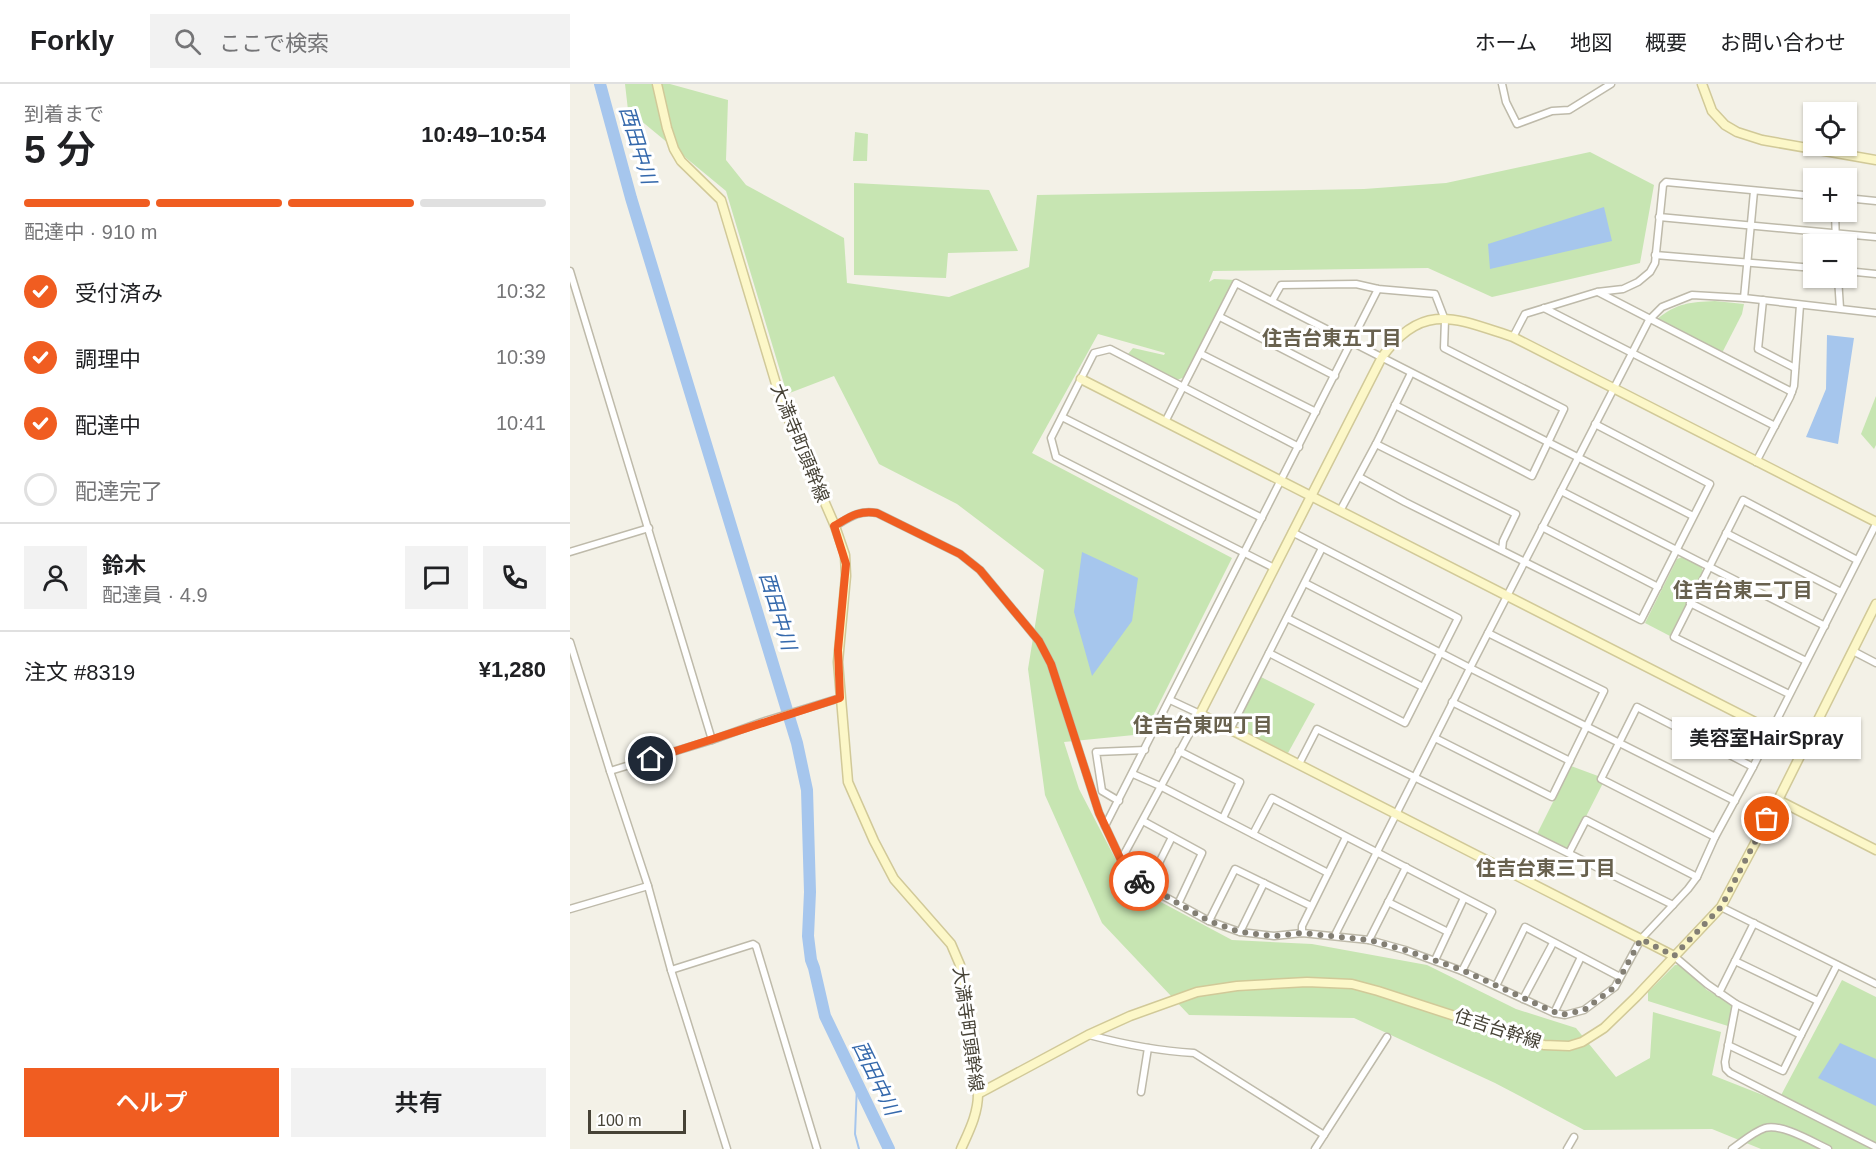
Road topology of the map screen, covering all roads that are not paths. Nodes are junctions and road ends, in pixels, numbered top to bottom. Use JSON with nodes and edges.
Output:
{"nodes":[{"id":1,"x":657,"y":84,"type":"edge"},
{"id":2,"x":1502,"y":84,"type":"edge"},
{"id":3,"x":1611,"y":84,"type":"edge"},
{"id":4,"x":1702,"y":84,"type":"edge"},
{"id":5,"x":1876,"y":160,"type":"edge"},
{"id":6,"x":1754,"y":191,"type":"junction"},
{"id":7,"x":1803,"y":195,"type":"edge"},
{"id":8,"x":1857,"y":199,"type":"edge"},
{"id":9,"x":1876,"y":201,"type":"edge"},
{"id":10,"x":1659,"y":217,"type":"junction"},
{"id":11,"x":1835,"y":222,"type":"edge"},
{"id":12,"x":1749,"y":225,"type":"junction"},
{"id":13,"x":1835,"y":233,"type":"junction"},
{"id":14,"x":1876,"y":237,"type":"edge"},
{"id":15,"x":1655,"y":255,"type":"junction"},
{"id":16,"x":1746,"y":263,"type":"junction"},
{"id":17,"x":1803,"y":267,"type":"edge"},
{"id":18,"x":570,"y":271,"type":"edge"},
{"id":19,"x":1857,"y":272,"type":"edge"},
{"id":20,"x":1876,"y":274,"type":"edge"},
{"id":21,"x":1839,"y":288,"type":"edge"},
{"id":22,"x":1378,"y":289,"type":"junction"},
{"id":23,"x":1597,"y":292,"type":"junction"},
{"id":24,"x":1744,"y":298,"type":"junction"},
{"id":25,"x":578,"y":300,"type":"junction"},
{"id":26,"x":1763,"y":300,"type":"junction"},
{"id":27,"x":1272,"y":301,"type":"junction"},
{"id":28,"x":570,"y":302,"type":"edge"},
{"id":29,"x":1800,"y":305,"type":"junction"},
{"id":30,"x":1544,"y":308,"type":"junction"},
{"id":31,"x":1840,"y":308,"type":"junction"},
{"id":32,"x":1876,"y":313,"type":"edge"},
{"id":33,"x":1220,"y":317,"type":"junction"},
{"id":34,"x":1445,"y":320,"type":"junction"},
{"id":35,"x":1649,"y":320,"type":"junction"},
{"id":36,"x":1513,"y":337,"type":"junction"},
{"id":37,"x":1353,"y":342,"type":"junction"},
{"id":38,"x":1632,"y":352,"type":"junction"},
{"id":39,"x":1201,"y":354,"type":"junction"},
{"id":40,"x":1382,"y":357,"type":"junction"},
{"id":41,"x":1795,"y":368,"type":"junction"},
{"id":42,"x":1411,"y":373,"type":"junction"},
{"id":43,"x":1335,"y":376,"type":"junction"},
{"id":44,"x":1081,"y":379,"type":"junction"},
{"id":45,"x":1183,"y":387,"type":"junction"},
{"id":46,"x":1612,"y":388,"type":"junction"},
{"id":47,"x":1792,"y":392,"type":"junction"},
{"id":48,"x":1395,"y":405,"type":"junction"},
{"id":49,"x":1316,"y":412,"type":"junction"},
{"id":50,"x":1062,"y":417,"type":"junction"},
{"id":51,"x":1165,"y":422,"type":"junction"},
{"id":52,"x":1595,"y":424,"type":"junction"},
{"id":53,"x":1775,"y":426,"type":"junction"},
{"id":54,"x":1549,"y":442,"type":"junction"},
{"id":55,"x":1377,"y":444,"type":"junction"},
{"id":56,"x":1299,"y":447,"type":"junction"},
{"id":57,"x":1578,"y":457,"type":"junction"},
{"id":58,"x":1756,"y":462,"type":"junction"},
{"id":59,"x":1359,"y":477,"type":"junction"},
{"id":60,"x":1281,"y":481,"type":"junction"},
{"id":61,"x":1561,"y":491,"type":"junction"},
{"id":62,"x":1311,"y":495,"type":"junction"},
{"id":63,"x":1340,"y":511,"type":"junction"},
{"id":64,"x":1693,"y":516,"type":"junction"},
{"id":65,"x":1262,"y":518,"type":"junction"},
{"id":66,"x":1876,"y":523,"type":"edge"},
{"id":67,"x":834,"y":526,"type":"junction"},
{"id":68,"x":1542,"y":527,"type":"junction"},
{"id":69,"x":649,"y":528,"type":"junction"},
{"id":70,"x":1292,"y":532,"type":"junction"},
{"id":71,"x":1726,"y":533,"type":"junction"},
{"id":72,"x":1322,"y":549,"type":"junction"},
{"id":73,"x":1502,"y":550,"type":"junction"},
{"id":74,"x":1677,"y":551,"type":"junction"},
{"id":75,"x":570,"y":552,"type":"edge"},
{"id":76,"x":1244,"y":552,"type":"junction"},
{"id":77,"x":1857,"y":560,"type":"junction"},
{"id":78,"x":1525,"y":561,"type":"junction"},
{"id":79,"x":1709,"y":566,"type":"junction"},
{"id":80,"x":1274,"y":568,"type":"junction"},
{"id":81,"x":1305,"y":583,"type":"junction"},
{"id":82,"x":1658,"y":587,"type":"junction"},
{"id":83,"x":1841,"y":592,"type":"junction"},
{"id":84,"x":1506,"y":596,"type":"junction"},
{"id":85,"x":1690,"y":603,"type":"junction"},
{"id":86,"x":1876,"y":604,"type":"edge"},
{"id":87,"x":1287,"y":618,"type":"junction"},
{"id":88,"x":1825,"y":626,"type":"junction"},
{"id":89,"x":1488,"y":633,"type":"junction"},
{"id":90,"x":570,"y":642,"type":"edge"},
{"id":91,"x":1853,"y":651,"type":"junction"},
{"id":92,"x":1441,"y":652,"type":"junction"},
{"id":93,"x":1269,"y":653,"type":"junction"},
{"id":94,"x":1806,"y":661,"type":"junction"},
{"id":95,"x":1876,"y":663,"type":"edge"},
{"id":96,"x":1470,"y":668,"type":"junction"},
{"id":97,"x":1423,"y":687,"type":"junction"},
{"id":98,"x":1788,"y":694,"type":"junction"},
{"id":99,"x":840,"y":698,"type":"junction"},
{"id":100,"x":1170,"y":700,"type":"junction"},
{"id":101,"x":1452,"y":702,"type":"junction"},
{"id":102,"x":1200,"y":714,"type":"junction"},
{"id":103,"x":1587,"y":726,"type":"junction"},
{"id":104,"x":1230,"y":730,"type":"junction"},
{"id":105,"x":1770,"y":730,"type":"junction"},
{"id":106,"x":1434,"y":738,"type":"junction"},
{"id":107,"x":712,"y":740,"type":"junction"},
{"id":108,"x":1618,"y":742,"type":"junction"},
{"id":109,"x":1804,"y":747,"type":"junction"},
{"id":110,"x":1145,"y":750,"type":"junction"},
{"id":111,"x":1179,"y":751,"type":"junction"},
{"id":112,"x":1570,"y":761,"type":"junction"},
{"id":113,"x":1299,"y":764,"type":"junction"},
{"id":114,"x":1753,"y":767,"type":"junction"},
{"id":115,"x":610,"y":771,"type":"junction"},
{"id":116,"x":1133,"y":774,"type":"junction"},
{"id":117,"x":1415,"y":777,"type":"junction"},
{"id":118,"x":1161,"y":786,"type":"junction"},
{"id":119,"x":1778,"y":800,"type":"junction"},
{"id":120,"x":1119,"y":801,"type":"junction"},
{"id":121,"x":1735,"y":801,"type":"junction"},
{"id":122,"x":1397,"y":813,"type":"junction"},
{"id":123,"x":1223,"y":818,"type":"junction"},
{"id":124,"x":1143,"y":821,"type":"junction"},
{"id":125,"x":1105,"y":826,"type":"junction"},
{"id":126,"x":1253,"y":834,"type":"junction"},
{"id":127,"x":1172,"y":837,"type":"junction"},
{"id":128,"x":1346,"y":837,"type":"junction"},
{"id":129,"x":1715,"y":837,"type":"junction"},
{"id":130,"x":1876,"y":850,"type":"edge"},
{"id":131,"x":1376,"y":852,"type":"junction"},
{"id":132,"x":1569,"y":853,"type":"junction"},
{"id":133,"x":1121,"y":860,"type":"junction"},
{"id":134,"x":1406,"y":867,"type":"junction"},
{"id":135,"x":1328,"y":873,"type":"junction"},
{"id":136,"x":1697,"y":877,"type":"junction"},
{"id":137,"x":1264,"y":883,"type":"junction"},
{"id":138,"x":648,"y":886,"type":"junction"},
{"id":139,"x":1147,"y":887,"type":"junction"},
{"id":140,"x":1464,"y":898,"type":"junction"},
{"id":141,"x":1388,"y":902,"type":"junction"},
{"id":142,"x":1178,"y":904,"type":"junction"},
{"id":143,"x":1673,"y":905,"type":"junction"},
{"id":144,"x":1311,"y":906,"type":"junction"},
{"id":145,"x":1721,"y":907,"type":"junction"},
{"id":146,"x":570,"y":909,"type":"edge"},
{"id":147,"x":1209,"y":921,"type":"junction"},
{"id":148,"x":1754,"y":923,"type":"junction"},
{"id":149,"x":1240,"y":932,"type":"junction"},
{"id":150,"x":1448,"y":932,"type":"junction"},
{"id":151,"x":1302,"y":933,"type":"junction"},
{"id":152,"x":1335,"y":935,"type":"junction"},
{"id":153,"x":1641,"y":939,"type":"junction"},
{"id":154,"x":1369,"y":940,"type":"junction"},
{"id":155,"x":1553,"y":943,"type":"junction"},
{"id":156,"x":1674,"y":956,"type":"junction"},
{"id":157,"x":1581,"y":957,"type":"junction"},
{"id":158,"x":1435,"y":960,"type":"junction"},
{"id":159,"x":1735,"y":961,"type":"junction"},
{"id":160,"x":1837,"y":965,"type":"junction"},
{"id":161,"x":671,"y":970,"type":"junction"},
{"id":162,"x":1462,"y":970,"type":"junction"},
{"id":163,"x":1620,"y":977,"type":"junction"},
{"id":164,"x":1876,"y":984,"type":"edge"},
{"id":165,"x":1496,"y":986,"type":"junction"},
{"id":166,"x":1719,"y":993,"type":"junction"},
{"id":167,"x":1523,"y":999,"type":"junction"},
{"id":168,"x":1818,"y":1001,"type":"junction"},
{"id":169,"x":1736,"y":1004,"type":"junction"},
{"id":170,"x":1554,"y":1012,"type":"junction"},
{"id":171,"x":1088,"y":1035,"type":"junction"},
{"id":172,"x":1801,"y":1035,"type":"junction"},
{"id":173,"x":1387,"y":1037,"type":"dead end"},
{"id":174,"x":1728,"y":1045,"type":"junction"},
{"id":175,"x":1148,"y":1048,"type":"junction"},
{"id":176,"x":1141,"y":1092,"type":"dead end"},
{"id":177,"x":978,"y":1094,"type":"junction"},
{"id":178,"x":1324,"y":1135,"type":"junction"},
{"id":179,"x":1574,"y":1137,"type":"dead end"},
{"id":180,"x":1876,"y":1147,"type":"edge"},
{"id":181,"x":727,"y":1149,"type":"edge"},
{"id":182,"x":817,"y":1149,"type":"edge"},
{"id":183,"x":961,"y":1149,"type":"edge"},
{"id":184,"x":1315,"y":1149,"type":"edge"},
{"id":185,"x":1567,"y":1149,"type":"edge"},
{"id":186,"x":1732,"y":1149,"type":"edge"},
{"id":187,"x":1828,"y":1149,"type":"edge"}],
"edges":[{"from":1,"to":67,"type":"street","name":"大満寺町頭幹線"},
{"from":2,"to":3,"type":"street"},
{"from":4,"to":5,"type":"street"},
{"from":6,"to":7,"type":"street"},
{"from":6,"to":10,"type":"street"},
{"from":6,"to":12,"type":"street"},
{"from":8,"to":9,"type":"street"},
{"from":10,"to":12,"type":"street"},
{"from":10,"to":15,"type":"street"},
{"from":11,"to":13,"type":"street"},
{"from":12,"to":13,"type":"street"},
{"from":12,"to":16,"type":"street"},
{"from":13,"to":14,"type":"street"},
{"from":15,"to":16,"type":"street"},
{"from":15,"to":23,"type":"street"},
{"from":16,"to":17,"type":"street"},
{"from":16,"to":24,"type":"street"},
{"from":18,"to":25,"type":"street"},
{"from":19,"to":20,"type":"street"},
{"from":21,"to":31,"type":"street"},
{"from":22,"to":27,"type":"street"},
{"from":22,"to":34,"type":"street"},
{"from":22,"to":37,"type":"street"},
{"from":23,"to":30,"type":"street"},
{"from":23,"to":35,"type":"street"},
{"from":24,"to":26,"type":"street"},
{"from":24,"to":35,"type":"street"},
{"from":25,"to":28,"type":"street"},
{"from":25,"to":69,"type":"street"},
{"from":26,"to":29,"type":"street"},
{"from":26,"to":41,"type":"street"},
{"from":27,"to":33,"type":"street"},
{"from":27,"to":37,"type":"street"},
{"from":29,"to":31,"type":"street"},
{"from":29,"to":41,"type":"street"},
{"from":30,"to":36,"type":"street"},
{"from":30,"to":38,"type":"street"},
{"from":31,"to":32,"type":"street"},
{"from":33,"to":39,"type":"street"},
{"from":33,"to":43,"type":"street"},
{"from":34,"to":36,"type":"street"},
{"from":34,"to":40,"type":"street"},
{"from":34,"to":54,"type":"street"},
{"from":35,"to":38,"type":"street"},
{"from":35,"to":47,"type":"street"},
{"from":36,"to":46,"type":"street"},
{"from":37,"to":40,"type":"street"},
{"from":37,"to":43,"type":"street"},
{"from":38,"to":46,"type":"street"},
{"from":38,"to":53,"type":"street"},
{"from":39,"to":45,"type":"street"},
{"from":39,"to":49,"type":"street"},
{"from":40,"to":42,"type":"street"},
{"from":40,"to":62,"type":"street"},
{"from":41,"to":47,"type":"street"},
{"from":42,"to":48,"type":"street"},
{"from":42,"to":54,"type":"street"},
{"from":43,"to":49,"type":"street"},
{"from":44,"to":45,"type":"street"},
{"from":44,"to":50,"type":"street"},
{"from":44,"to":51,"type":"street"},
{"from":45,"to":51,"type":"street"},
{"from":45,"to":56,"type":"street"},
{"from":46,"to":52,"type":"street"},
{"from":46,"to":58,"type":"street"},
{"from":47,"to":53,"type":"street"},
{"from":48,"to":54,"type":"street"},
{"from":48,"to":55,"type":"street"},
{"from":49,"to":56,"type":"street"},
{"from":50,"to":65,"type":"street"},
{"from":50,"to":76,"type":"street"},
{"from":51,"to":60,"type":"street"},
{"from":52,"to":57,"type":"street"},
{"from":52,"to":64,"type":"street"},
{"from":53,"to":58,"type":"street"},
{"from":54,"to":57,"type":"street"},
{"from":55,"to":59,"type":"street"},
{"from":55,"to":73,"type":"street"},
{"from":56,"to":60,"type":"street"},
{"from":57,"to":61,"type":"street"},
{"from":57,"to":64,"type":"street"},
{"from":58,"to":66,"type":"street"},
{"from":59,"to":63,"type":"street"},
{"from":59,"to":73,"type":"street"},
{"from":60,"to":62,"type":"street"},
{"from":60,"to":65,"type":"street"},
{"from":61,"to":68,"type":"street"},
{"from":61,"to":74,"type":"street"},
{"from":62,"to":63,"type":"street"},
{"from":62,"to":70,"type":"street"},
{"from":63,"to":84,"type":"street"},
{"from":64,"to":74,"type":"street"},
{"from":65,"to":76,"type":"street"},
{"from":66,"to":77,"type":"street"},
{"from":67,"to":99,"type":"street","name":"大満寺町頭幹線"},
{"from":67,"to":125,"type":"street"},
{"from":68,"to":78,"type":"street"},
{"from":68,"to":82,"type":"street"},
{"from":69,"to":75,"type":"street"},
{"from":69,"to":107,"type":"street"},
{"from":70,"to":72,"type":"street"},
{"from":70,"to":80,"type":"street"},
{"from":71,"to":77,"type":"street"},
{"from":71,"to":79,"type":"street"},
{"from":71,"to":83,"type":"street"},
{"from":72,"to":81,"type":"street"},
{"from":72,"to":92,"type":"street"},
{"from":73,"to":78,"type":"street"},
{"from":74,"to":79,"type":"street"},
{"from":74,"to":82,"type":"street"},
{"from":76,"to":80,"type":"street"},
{"from":76,"to":100,"type":"street"},
{"from":77,"to":83,"type":"street"},
{"from":78,"to":82,"type":"street"},
{"from":78,"to":84,"type":"street"},
{"from":79,"to":85,"type":"street"},
{"from":79,"to":88,"type":"street"},
{"from":80,"to":102,"type":"street"},
{"from":81,"to":87,"type":"street"},
{"from":81,"to":92,"type":"street"},
{"from":83,"to":88,"type":"street"},
{"from":84,"to":89,"type":"street"},
{"from":84,"to":105,"type":"street"},
{"from":85,"to":94,"type":"street"},
{"from":85,"to":98,"type":"street"},
{"from":86,"to":91,"type":"street","name":"住吉台幹線"},
{"from":87,"to":93,"type":"street"},
{"from":87,"to":97,"type":"street"},
{"from":88,"to":94,"type":"street"},
{"from":89,"to":96,"type":"street"},
{"from":89,"to":103,"type":"street"},
{"from":90,"to":115,"type":"street"},
{"from":91,"to":95,"type":"street"},
{"from":91,"to":109,"type":"street","name":"住吉台幹線"},
{"from":92,"to":96,"type":"street"},
{"from":92,"to":97,"type":"street"},
{"from":93,"to":97,"type":"street"},
{"from":93,"to":104,"type":"street"},
{"from":94,"to":98,"type":"street"},
{"from":96,"to":101,"type":"street"},
{"from":96,"to":103,"type":"street"},
{"from":98,"to":105,"type":"street"},
{"from":99,"to":107,"type":"street"},
{"from":99,"to":177,"type":"street","name":"大満寺町頭幹線"},
{"from":100,"to":102,"type":"street"},
{"from":100,"to":110,"type":"street"},
{"from":101,"to":106,"type":"street"},
{"from":101,"to":112,"type":"street"},
{"from":102,"to":104,"type":"street"},
{"from":102,"to":111,"type":"street"},
{"from":103,"to":108,"type":"street"},
{"from":103,"to":112,"type":"street"},
{"from":104,"to":113,"type":"street"},
{"from":105,"to":109,"type":"street"},
{"from":105,"to":114,"type":"street"},
{"from":106,"to":112,"type":"street"},
{"from":106,"to":117,"type":"street"},
{"from":107,"to":115,"type":"street"},
{"from":108,"to":114,"type":"street"},
{"from":108,"to":121,"type":"street"},
{"from":108,"to":129,"type":"street"},
{"from":109,"to":119,"type":"street","name":"住吉台幹線"},
{"from":110,"to":116,"type":"street"},
{"from":110,"to":120,"type":"street"},
{"from":111,"to":118,"type":"street"},
{"from":111,"to":123,"type":"street"},
{"from":113,"to":117,"type":"street"},
{"from":113,"to":122,"type":"street"},
{"from":114,"to":121,"type":"street"},
{"from":115,"to":138,"type":"street"},
{"from":116,"to":118,"type":"street"},
{"from":116,"to":120,"type":"street"},
{"from":117,"to":122,"type":"street"},
{"from":117,"to":132,"type":"street"},
{"from":118,"to":123,"type":"street"},
{"from":118,"to":124,"type":"street"},
{"from":119,"to":130,"type":"street"},
{"from":119,"to":145,"type":"street","name":"住吉台幹線"},
{"from":120,"to":125,"type":"street"},
{"from":121,"to":129,"type":"street"},
{"from":122,"to":131,"type":"street"},
{"from":122,"to":153,"type":"street"},
{"from":123,"to":126,"type":"street"},
{"from":124,"to":127,"type":"street"},
{"from":124,"to":133,"type":"street"},
{"from":125,"to":133,"type":"street"},
{"from":126,"to":128,"type":"street"},
{"from":126,"to":135,"type":"street"},
{"from":127,"to":139,"type":"street"},
{"from":127,"to":142,"type":"street"},
{"from":128,"to":131,"type":"street"},
{"from":128,"to":135,"type":"street"},
{"from":129,"to":136,"type":"street"},
{"from":131,"to":134,"type":"street"},
{"from":131,"to":152,"type":"street"},
{"from":132,"to":136,"type":"street"},
{"from":132,"to":143,"type":"street"},
{"from":133,"to":139,"type":"street"},
{"from":134,"to":140,"type":"street"},
{"from":134,"to":141,"type":"street"},
{"from":135,"to":144,"type":"street"},
{"from":136,"to":143,"type":"street"},
{"from":137,"to":144,"type":"street"},
{"from":137,"to":147,"type":"street"},
{"from":137,"to":149,"type":"street"},
{"from":138,"to":146,"type":"street"},
{"from":138,"to":161,"type":"street"},
{"from":139,"to":142,"type":"street"},
{"from":140,"to":150,"type":"street"},
{"from":140,"to":162,"type":"street"},
{"from":141,"to":150,"type":"street"},
{"from":141,"to":154,"type":"street"},
{"from":142,"to":147,"type":"street"},
{"from":143,"to":153,"type":"street"},
{"from":144,"to":151,"type":"street"},
{"from":145,"to":148,"type":"street"},
{"from":145,"to":156,"type":"street","name":"住吉台幹線"},
{"from":147,"to":149,"type":"street"},
{"from":148,"to":159,"type":"street"},
{"from":148,"to":160,"type":"street"},
{"from":149,"to":151,"type":"street"},
{"from":150,"to":158,"type":"street"},
{"from":151,"to":152,"type":"street"},
{"from":152,"to":154,"type":"street"},
{"from":153,"to":156,"type":"street"},
{"from":153,"to":163,"type":"street"},
{"from":154,"to":158,"type":"street"},
{"from":155,"to":157,"type":"street"},
{"from":155,"to":165,"type":"street"},
{"from":155,"to":167,"type":"street"},
{"from":156,"to":166,"type":"street"},
{"from":156,"to":171,"type":"street","name":"住吉台幹線"},
{"from":157,"to":163,"type":"street"},
{"from":157,"to":170,"type":"street"},
{"from":158,"to":162,"type":"street"},
{"from":159,"to":166,"type":"street"},
{"from":159,"to":168,"type":"street"},
{"from":160,"to":164,"type":"street"},
{"from":160,"to":168,"type":"street"},
{"from":161,"to":181,"type":"street"},
{"from":161,"to":182,"type":"street"},
{"from":162,"to":165,"type":"street"},
{"from":163,"to":170,"type":"street"},
{"from":165,"to":167,"type":"street"},
{"from":166,"to":169,"type":"street"},
{"from":167,"to":170,"type":"street"},
{"from":168,"to":172,"type":"street"},
{"from":169,"to":172,"type":"street"},
{"from":169,"to":174,"type":"street"},
{"from":171,"to":175,"type":"street"},
{"from":171,"to":177,"type":"street","name":"住吉台幹線"},
{"from":172,"to":174,"type":"street"},
{"from":173,"to":178,"type":"street"},
{"from":174,"to":180,"type":"street"},
{"from":175,"to":176,"type":"street"},
{"from":175,"to":178,"type":"street"},
{"from":177,"to":183,"type":"street","name":"大満寺町頭幹線"},
{"from":178,"to":184,"type":"street"},
{"from":179,"to":185,"type":"street"},
{"from":186,"to":187,"type":"street"}]}
